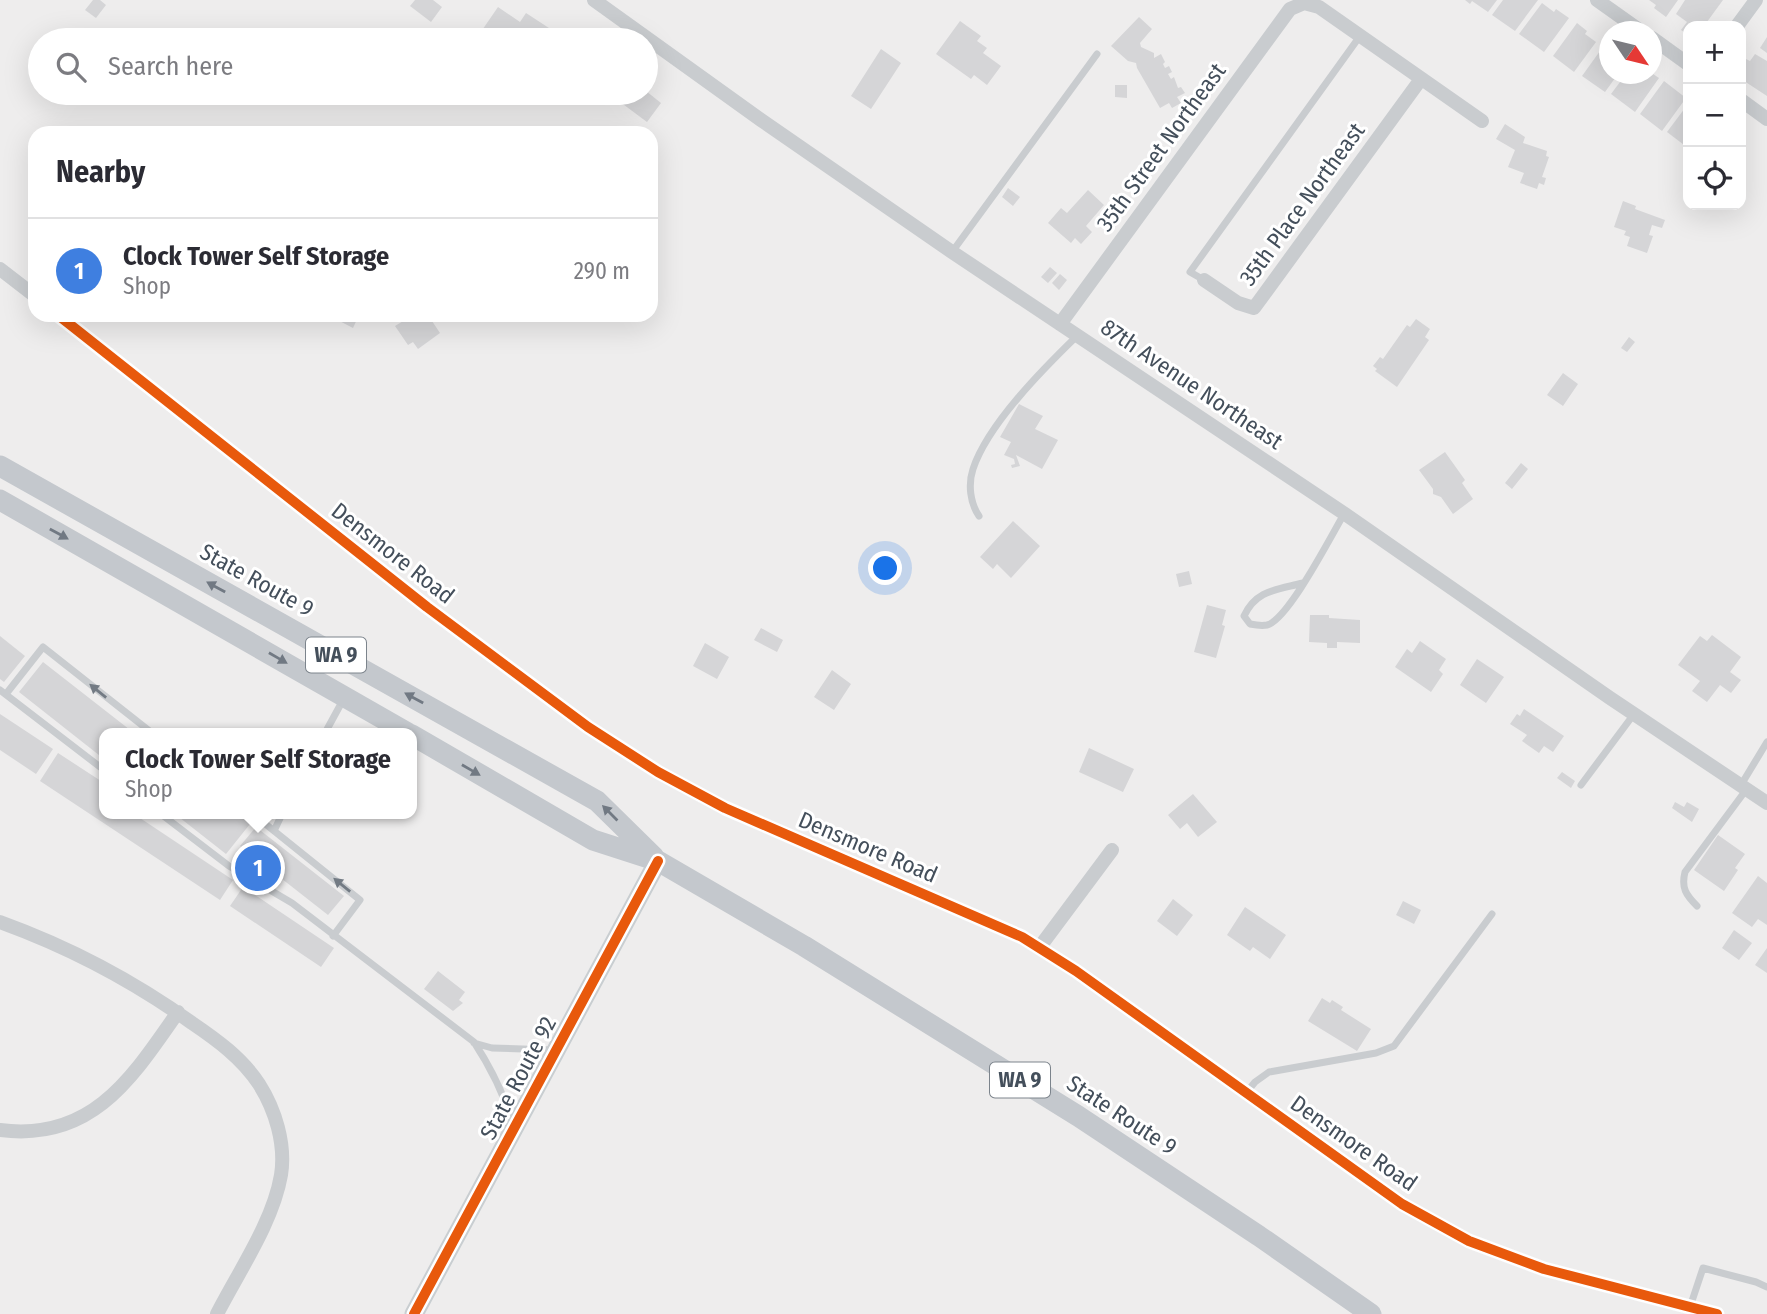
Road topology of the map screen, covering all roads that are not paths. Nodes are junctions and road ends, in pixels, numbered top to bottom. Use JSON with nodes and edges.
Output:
{"nodes":[{"id":1,"x":594,"y":0,"type":"edge"},
{"id":2,"x":1597,"y":0,"type":"edge"},
{"id":3,"x":1756,"y":0,"type":"edge"},
{"id":4,"x":1627,"y":21,"type":"edge"},
{"id":5,"x":1741,"y":21,"type":"edge"},
{"id":6,"x":633,"y":28,"type":"edge"},
{"id":7,"x":1360,"y":36,"type":"junction"},
{"id":8,"x":658,"y":46,"type":"edge"},
{"id":9,"x":1662,"y":46,"type":"edge"},
{"id":10,"x":1097,"y":54,"type":"dead end"},
{"id":11,"x":1683,"y":60,"type":"edge"},
{"id":12,"x":1421,"y":79,"type":"junction"},
{"id":13,"x":1746,"y":104,"type":"edge"},
{"id":14,"x":1767,"y":119,"type":"edge"},
{"id":15,"x":1482,"y":121,"type":"dead end"},
{"id":16,"x":952,"y":251,"type":"junction"},
{"id":17,"x":0,"y":269,"type":"edge"},
{"id":18,"x":1204,"y":280,"type":"joint"},
{"id":19,"x":28,"y":291,"type":"edge"},
{"id":20,"x":67,"y":322,"type":"edge"},
{"id":21,"x":1060,"y":324,"type":"junction"},
{"id":22,"x":1078,"y":336,"type":"junction"},
{"id":23,"x":0,"y":466,"type":"edge"},
{"id":24,"x":0,"y":500,"type":"edge"},
{"id":25,"x":1345,"y":514,"type":"junction"},
{"id":26,"x":979,"y":516,"type":"dead end"},
{"id":27,"x":1303,"y":583,"type":"junction"},
{"id":28,"x":3,"y":692,"type":"edge"},
{"id":29,"x":345,"y":696,"type":"junction"},
{"id":30,"x":1634,"y":714,"type":"junction"},
{"id":31,"x":146,"y":728,"type":"edge"},
{"id":32,"x":328,"y":728,"type":"edge"},
{"id":33,"x":400,"y":728,"type":"edge"},
{"id":34,"x":417,"y":738,"type":"edge"},
{"id":35,"x":1767,"y":742,"type":"edge"},
{"id":36,"x":99,"y":766,"type":"edge"},
{"id":37,"x":1581,"y":785,"type":"dead end"},
{"id":38,"x":1744,"y":787,"type":"junction"},
{"id":39,"x":1767,"y":803,"type":"edge"},
{"id":40,"x":168,"y":819,"type":"edge"},
{"id":41,"x":259,"y":819,"type":"edge"},
{"id":42,"x":280,"y":819,"type":"edge"},
{"id":43,"x":274,"y":831,"type":"junction"},
{"id":44,"x":1112,"y":850,"type":"dead end"},
{"id":45,"x":659,"y":861,"type":"junction"},
{"id":46,"x":1697,"y":906,"type":"dead end"},
{"id":47,"x":1492,"y":914,"type":"dead end"},
{"id":48,"x":0,"y":922,"type":"edge"},
{"id":49,"x":333,"y":936,"type":"junction"},
{"id":50,"x":1039,"y":948,"type":"junction"},
{"id":51,"x":178,"y":1013,"type":"junction"},
{"id":52,"x":474,"y":1042,"type":"junction"},
{"id":53,"x":557,"y":1050,"type":"junction"},
{"id":54,"x":1246,"y":1093,"type":"junction"},
{"id":55,"x":514,"y":1129,"type":"junction"},
{"id":56,"x":0,"y":1130,"type":"edge"},
{"id":57,"x":1767,"y":1287,"type":"edge"},
{"id":58,"x":1690,"y":1307,"type":"junction"},
{"id":59,"x":217,"y":1314,"type":"edge"},
{"id":60,"x":414,"y":1314,"type":"edge"},
{"id":61,"x":1371,"y":1314,"type":"edge"},
{"id":62,"x":1717,"y":1314,"type":"edge"}],
"edges":[{"from":1,"to":6,"type":"street","name":"87th Avenue Northeast"},
{"from":2,"to":4,"type":"street"},
{"from":3,"to":5,"type":"street"},
{"from":7,"to":12,"type":"street"},
{"from":7,"to":18,"type":"lane"},
{"from":7,"to":21,"type":"street","name":"35th Street Northeast"},
{"from":8,"to":16,"type":"street","name":"87th Avenue Northeast"},
{"from":9,"to":11,"type":"street"},
{"from":10,"to":16,"type":"lane"},
{"from":12,"to":15,"type":"street"},
{"from":12,"to":18,"type":"street","name":"35th Place Northeast"},
{"from":13,"to":14,"type":"street"},
{"from":16,"to":21,"type":"street","name":"87th Avenue Northeast"},
{"from":17,"to":19,"type":"street"},
{"from":20,"to":50,"type":"street","name":"Densmore Road"},
{"from":21,"to":22,"type":"street","name":"87th Avenue Northeast"},
{"from":22,"to":25,"type":"street","name":"87th Avenue Northeast"},
{"from":22,"to":26,"type":"lane"},
{"from":45,"to":23,"type":"main road","name":"State Route 9","number":"WA 9","one_way":true},
{"from":24,"to":29,"type":"main road","name":"State Route 9","number":"WA 9","one_way":true},
{"from":25,"to":27,"type":"lane"},
{"from":25,"to":30,"type":"street","name":"87th Avenue Northeast"},
{"from":27,"to":27,"type":"lane"},
{"from":31,"to":28,"type":"lane","one_way":true},
{"from":28,"to":36,"type":"lane"},
{"from":29,"to":32,"type":"lane"},
{"from":29,"to":33,"type":"main road","name":"State Route 9","number":"WA 9"},
{"from":30,"to":37,"type":"lane"},
{"from":30,"to":38,"type":"street","name":"87th Avenue Northeast"},
{"from":34,"to":45,"type":"main road","name":"State Route 9","number":"WA 9","one_way":true},
{"from":35,"to":38,"type":"lane"},
{"from":38,"to":39,"type":"street","name":"87th Avenue Northeast"},
{"from":38,"to":46,"type":"lane"},
{"from":40,"to":49,"type":"lane"},
{"from":41,"to":43,"type":"lane"},
{"from":42,"to":43,"type":"lane"},
{"from":49,"to":43,"type":"lane","one_way":true},
{"from":44,"to":50,"type":"street"},
{"from":45,"to":53,"type":"main road","name":"State Route 92"},
{"from":45,"to":61,"type":"main road","name":"State Route 9","number":"WA 9"},
{"from":47,"to":54,"type":"lane"},
{"from":48,"to":51,"type":"street"},
{"from":49,"to":52,"type":"lane"},
{"from":50,"to":54,"type":"street","name":"Densmore Road"},
{"from":51,"to":56,"type":"street"},
{"from":51,"to":59,"type":"street"},
{"from":52,"to":53,"type":"lane"},
{"from":52,"to":55,"type":"lane"},
{"from":53,"to":55,"type":"main road","name":"State Route 92"},
{"from":54,"to":58,"type":"street","name":"Densmore Road"},
{"from":55,"to":60,"type":"main road","name":"State Route 92"},
{"from":57,"to":58,"type":"lane"},
{"from":58,"to":62,"type":"street","name":"Densmore Road"}]}
